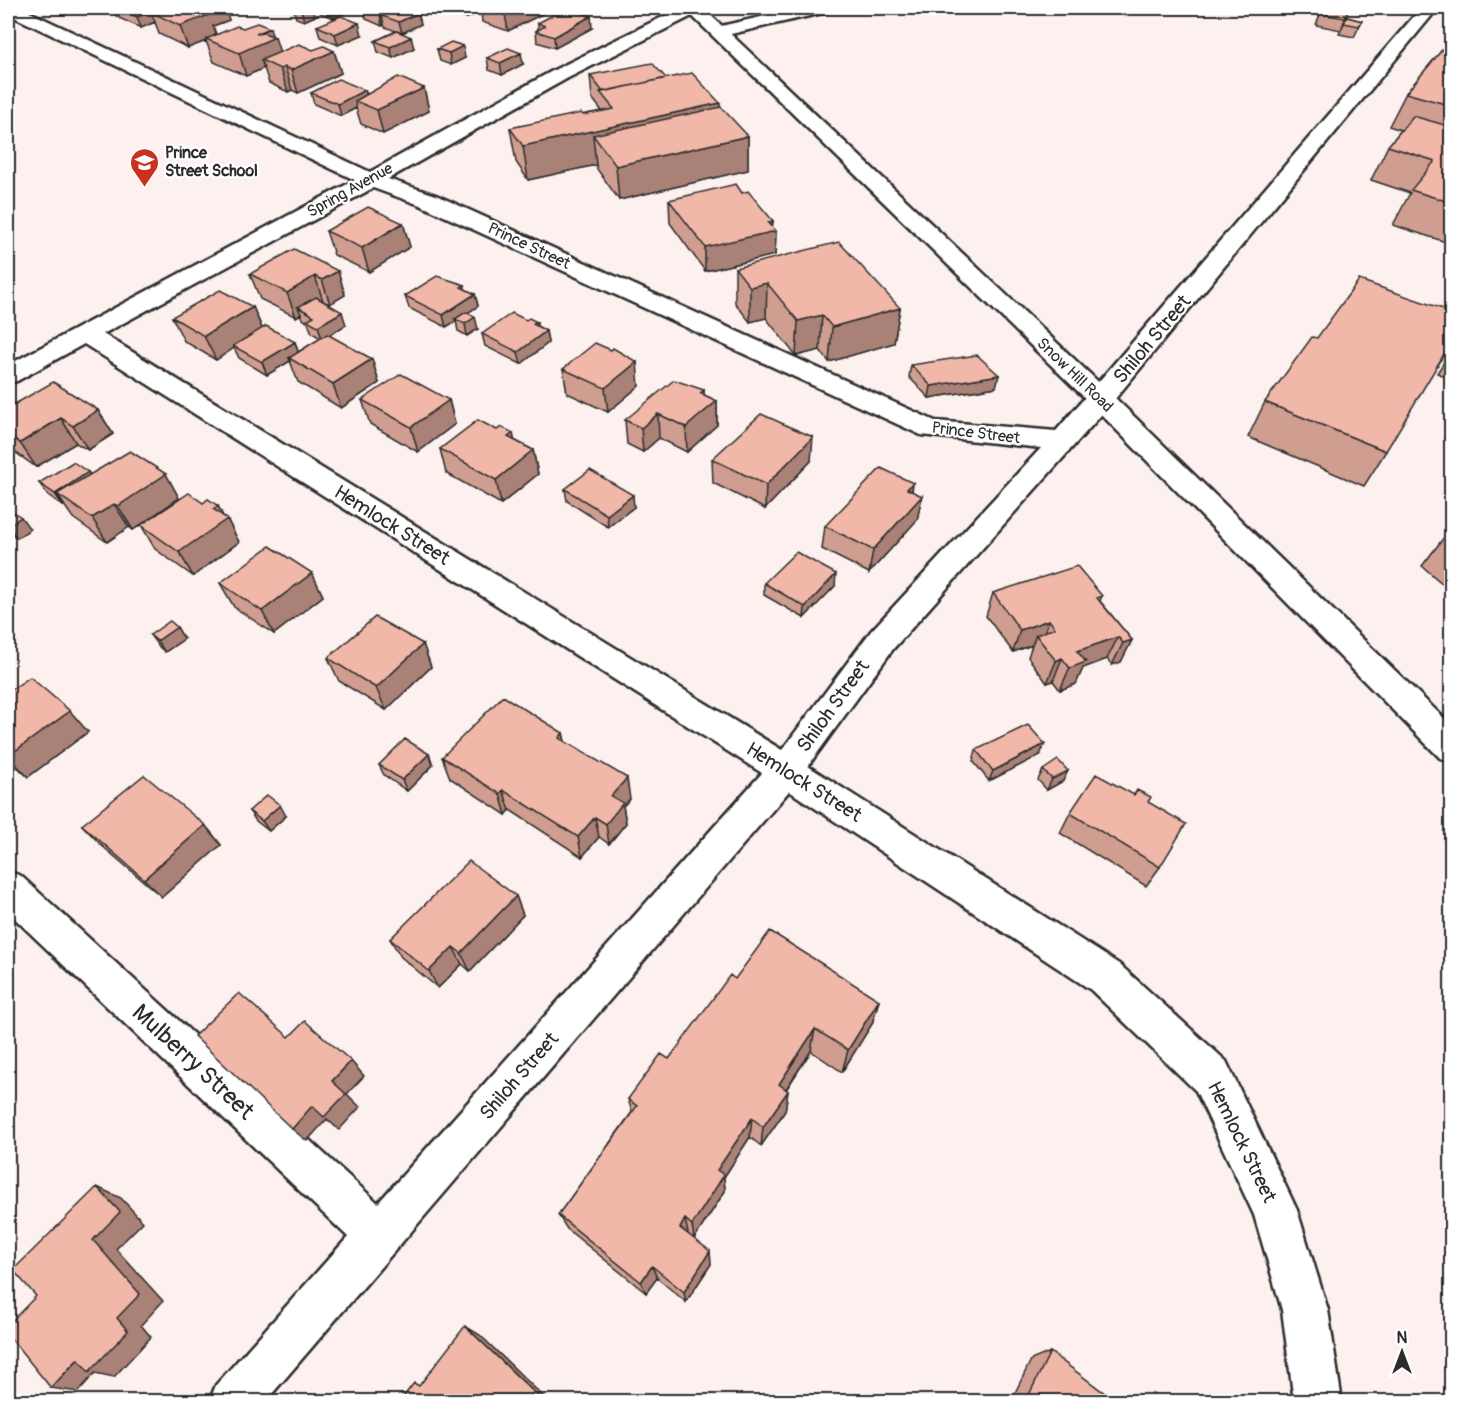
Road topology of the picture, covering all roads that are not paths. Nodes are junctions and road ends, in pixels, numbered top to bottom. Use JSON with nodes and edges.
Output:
{"nodes":[{"id":1,"x":8,"y":8,"type":"edge"},
{"id":2,"x":692,"y":8,"type":"edge"},
{"id":3,"x":821,"y":8,"type":"edge"},
{"id":4,"x":1430,"y":8,"type":"edge"},
{"id":5,"x":718,"y":32,"type":"junction"},
{"id":6,"x":371,"y":180,"type":"junction"},
{"id":7,"x":84,"y":333,"type":"junction"},
{"id":8,"x":8,"y":375,"type":"edge"},
{"id":9,"x":1101,"y":399,"type":"junction"},
{"id":10,"x":1063,"y":441,"type":"junction"},
{"id":11,"x":1452,"y":748,"type":"edge"},
{"id":12,"x":786,"y":770,"type":"junction"},
{"id":13,"x":8,"y":888,"type":"edge"},
{"id":14,"x":379,"y":1236,"type":"junction"},
{"id":15,"x":233,"y":1401,"type":"edge"},
{"id":16,"x":1318,"y":1401,"type":"edge"}],
"edges":[{"from":1,"to":6,"type":"street","name":"Prince Street"},
{"from":2,"to":5,"type":"street","name":"Snow Hill Road"},
{"from":2,"to":6,"type":"street","name":"Spring Avenue"},
{"from":3,"to":5,"type":"street"},
{"from":4,"to":9,"type":"street","name":"Shiloh Street"},
{"from":5,"to":9,"type":"street","name":"Snow Hill Road"},
{"from":6,"to":7,"type":"street","name":"Spring Avenue"},
{"from":6,"to":10,"type":"street","name":"Prince Street"},
{"from":7,"to":8,"type":"street","name":"Spring Avenue"},
{"from":7,"to":12,"type":"street","name":"Hemlock Street"},
{"from":9,"to":10,"type":"street","name":"Shiloh Street"},
{"from":9,"to":11,"type":"street","name":"Snow Hill Road"},
{"from":10,"to":12,"type":"street","name":"Shiloh Street"},
{"from":12,"to":14,"type":"street","name":"Shiloh Street"},
{"from":12,"to":16,"type":"street","name":"Hemlock Street"},
{"from":13,"to":14,"type":"street","name":"Mulberry Street"},
{"from":14,"to":15,"type":"street","name":"Shiloh Street"}]}
